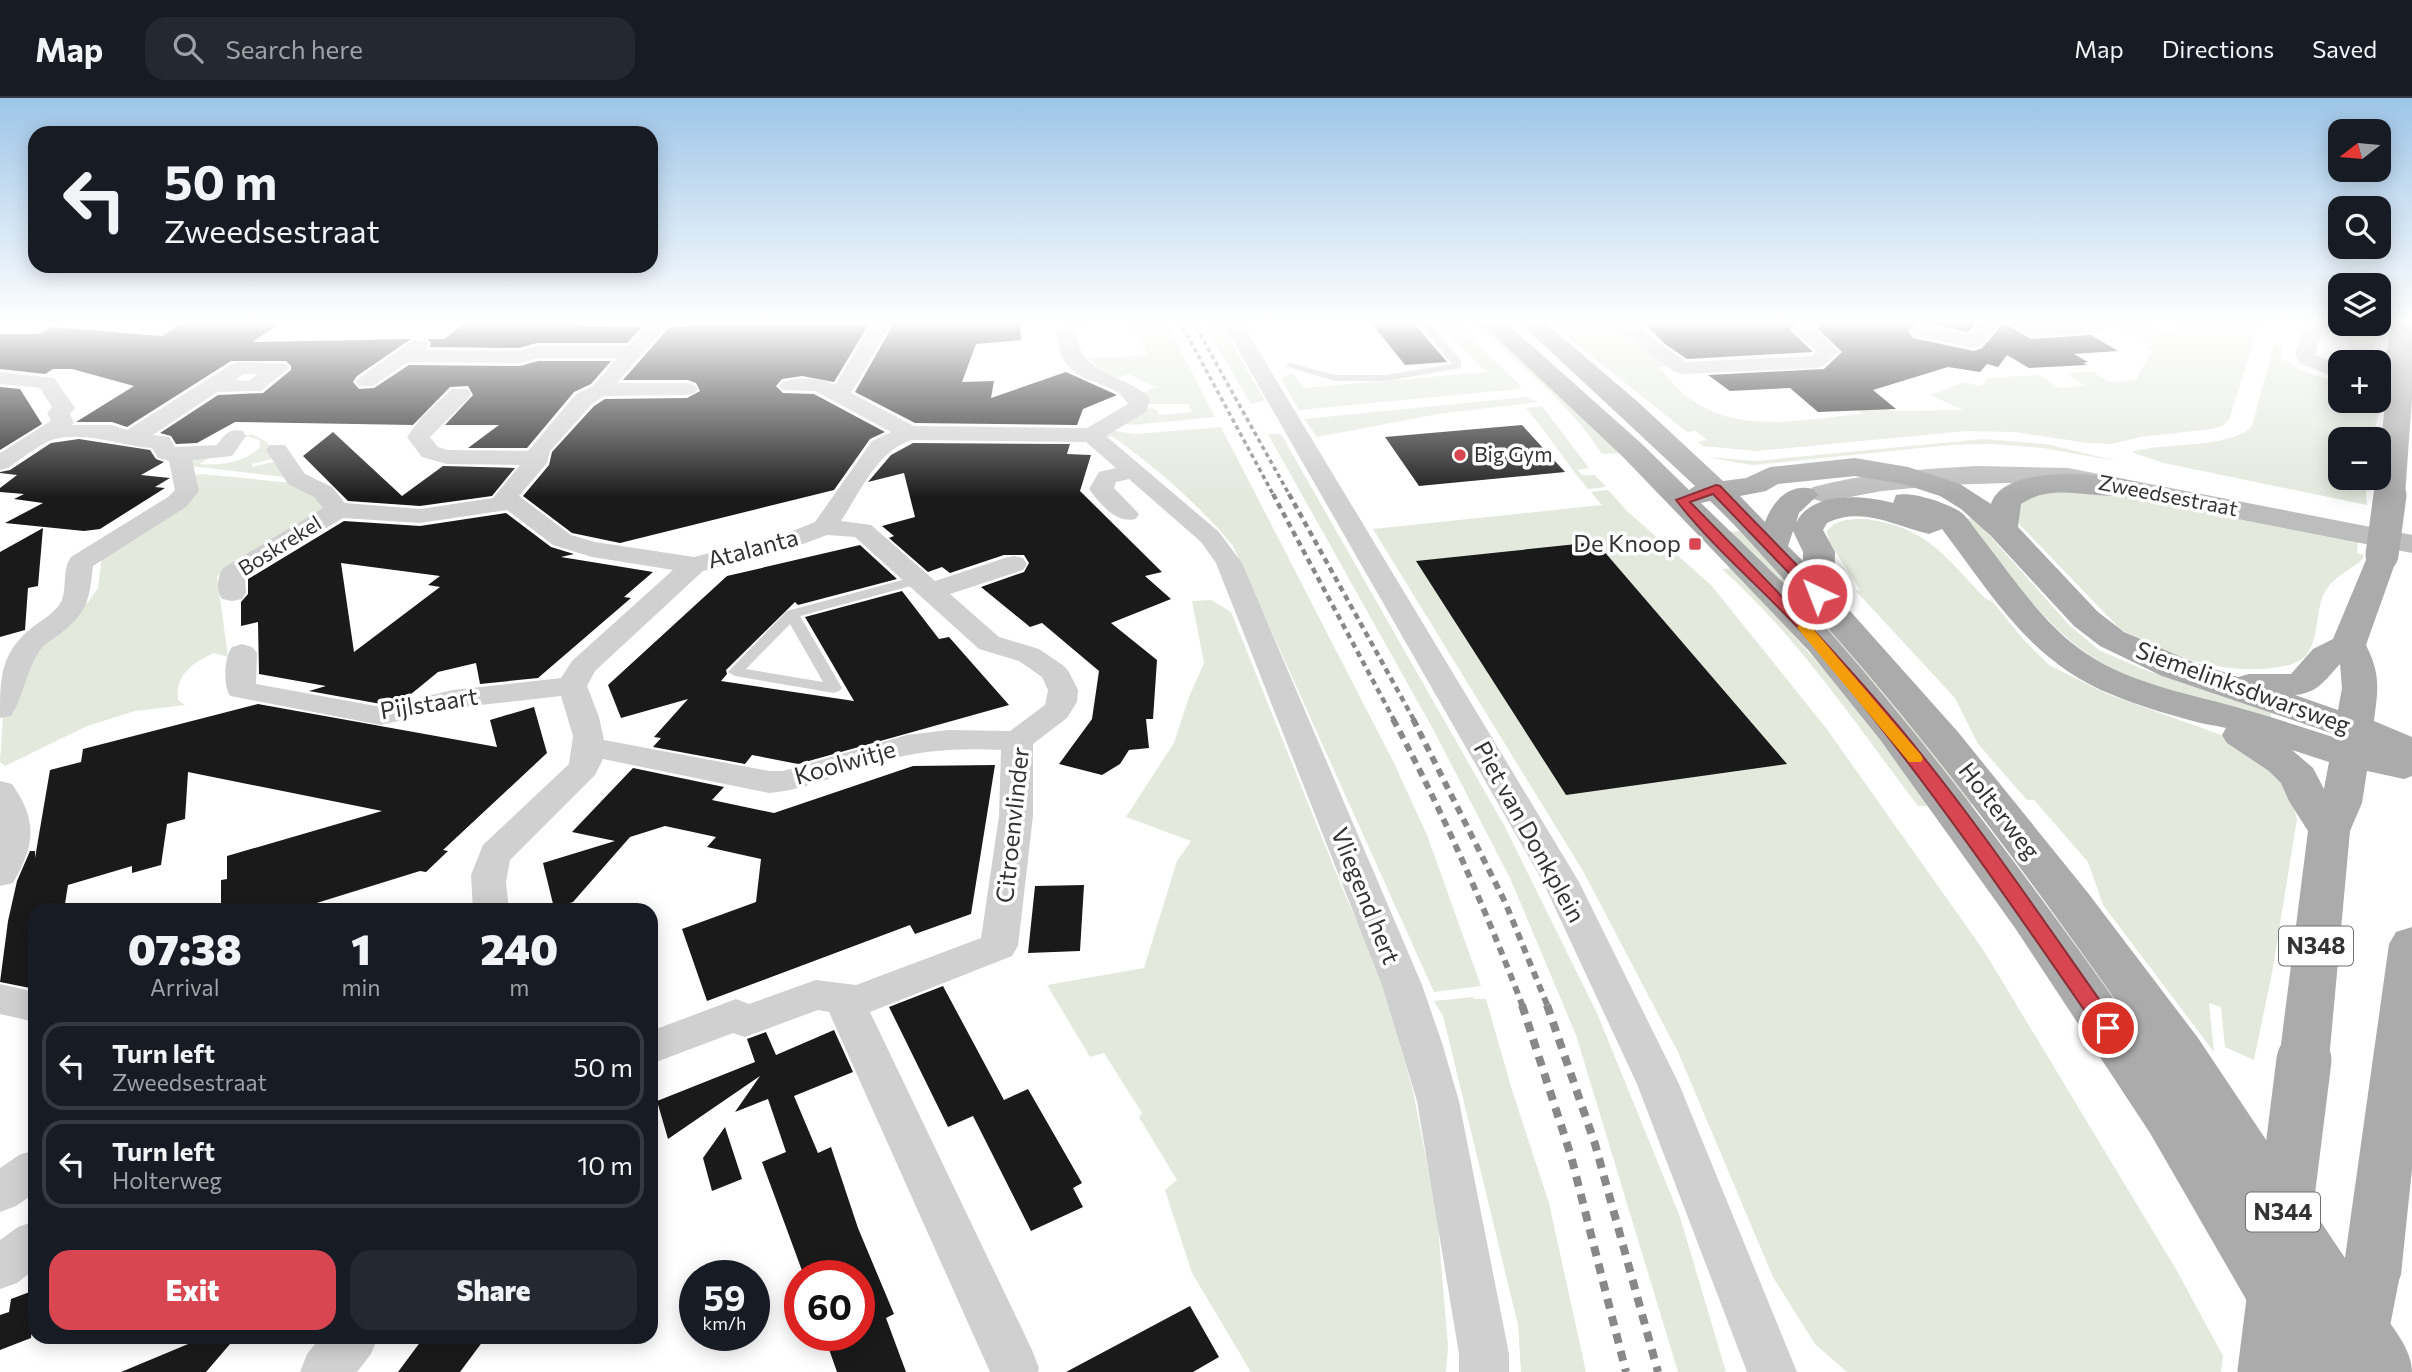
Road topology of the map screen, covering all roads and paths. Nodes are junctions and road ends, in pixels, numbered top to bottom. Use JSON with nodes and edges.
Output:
{"nodes":[{"id":1,"x":17,"y":379,"type":"edge"},
{"id":2,"x":370,"y":379,"type":"edge"},
{"id":3,"x":609,"y":379,"type":"edge"},
{"id":4,"x":848,"y":379,"type":"edge"},
{"id":5,"x":1103,"y":379,"type":"edge"},
{"id":6,"x":1266,"y":379,"type":"edge"},
{"id":7,"x":1555,"y":379,"type":"edge"},
{"id":8,"x":1595,"y":379,"type":"edge"},
{"id":9,"x":366,"y":382,"type":"dead end"},
{"id":10,"x":212,"y":386,"type":"dead end"},
{"id":11,"x":790,"y":386,"type":"dead end"},
{"id":12,"x":2397,"y":386,"type":"edge"},
{"id":13,"x":687,"y":389,"type":"dead end"},
{"id":14,"x":600,"y":390,"type":"junction"},
{"id":15,"x":460,"y":394,"type":"dead end"},
{"id":16,"x":839,"y":395,"type":"junction"},
{"id":17,"x":49,"y":432,"type":"junction"},
{"id":18,"x":910,"y":433,"type":"junction"},
{"id":19,"x":1092,"y":435,"type":"junction"},
{"id":20,"x":235,"y":436,"type":"dead end"},
{"id":21,"x":127,"y":439,"type":"junction"},
{"id":22,"x":277,"y":450,"type":"dead end"},
{"id":23,"x":2001,"y":451,"type":"junction"},
{"id":24,"x":176,"y":454,"type":"junction"},
{"id":25,"x":1681,"y":456,"type":"junction"},
{"id":26,"x":539,"y":458,"type":"junction"},
{"id":27,"x":0,"y":463,"type":"edge"},
{"id":28,"x":1855,"y":467,"type":"junction"},
{"id":29,"x":1135,"y":471,"type":"junction"},
{"id":30,"x":1770,"y":476,"type":"junction"},
{"id":31,"x":1922,"y":480,"type":"junction"},
{"id":32,"x":2121,"y":487,"type":"junction"},
{"id":33,"x":1813,"y":494,"type":"junction"},
{"id":34,"x":1709,"y":497,"type":"junction"},
{"id":35,"x":513,"y":502,"type":"junction"},
{"id":36,"x":338,"y":510,"type":"junction"},
{"id":37,"x":1127,"y":514,"type":"dead end"},
{"id":38,"x":824,"y":527,"type":"junction"},
{"id":39,"x":2002,"y":528,"type":"junction"},
{"id":40,"x":2412,"y":528,"type":"edge"},
{"id":41,"x":1961,"y":533,"type":"junction"},
{"id":42,"x":2412,"y":544,"type":"edge"},
{"id":43,"x":1773,"y":546,"type":"junction"},
{"id":44,"x":1014,"y":564,"type":"dead end"},
{"id":45,"x":694,"y":565,"type":"junction"},
{"id":46,"x":923,"y":586,"type":"junction"},
{"id":47,"x":232,"y":593,"type":"dead end"},
{"id":48,"x":1817,"y":594,"type":"junction"},
{"id":49,"x":792,"y":614,"type":"junction"},
{"id":50,"x":29,"y":643,"type":"junction"},
{"id":51,"x":2348,"y":645,"type":"junction"},
{"id":52,"x":0,"y":651,"type":"edge"},
{"id":53,"x":242,"y":653,"type":"dead end"},
{"id":54,"x":572,"y":686,"type":"junction"},
{"id":55,"x":2213,"y":697,"type":"junction"},
{"id":56,"x":0,"y":709,"type":"edge"},
{"id":57,"x":1017,"y":741,"type":"junction"},
{"id":58,"x":2351,"y":741,"type":"junction"},
{"id":59,"x":591,"y":747,"type":"junction"},
{"id":60,"x":2412,"y":753,"type":"edge"},
{"id":61,"x":2412,"y":768,"type":"edge"},
{"id":62,"x":0,"y":792,"type":"edge"},
{"id":63,"x":2329,"y":831,"type":"junction"},
{"id":64,"x":0,"y":874,"type":"edge"},
{"id":65,"x":490,"y":903,"type":"edge"},
{"id":66,"x":2412,"y":944,"type":"edge"},
{"id":67,"x":843,"y":998,"type":"junction"},
{"id":68,"x":0,"y":999,"type":"edge"},
{"id":69,"x":28,"y":1005,"type":"edge"},
{"id":70,"x":658,"y":1045,"type":"edge"},
{"id":71,"x":28,"y":1174,"type":"edge"},
{"id":72,"x":0,"y":1192,"type":"edge"},
{"id":73,"x":28,"y":1247,"type":"edge"},
{"id":74,"x":0,"y":1266,"type":"edge"},
{"id":75,"x":347,"y":1344,"type":"edge"},
{"id":76,"x":1014,"y":1368,"type":"dead end"},
{"id":77,"x":325,"y":1372,"type":"edge"},
{"id":78,"x":1484,"y":1372,"type":"edge"},
{"id":79,"x":1772,"y":1372,"type":"edge"},
{"id":80,"x":2265,"y":1372,"type":"edge"},
{"id":81,"x":2322,"y":1372,"type":"edge"},
{"id":82,"x":2353,"y":1372,"type":"edge"},
{"id":83,"x":2385,"y":1372,"type":"edge"}],
"edges":[{"from":1,"to":17,"type":"street"},
{"from":2,"to":9,"type":"street"},
{"from":3,"to":14,"type":"street"},
{"from":4,"to":16,"type":"street"},
{"from":5,"to":19,"type":"street"},
{"from":6,"to":79,"type":"street","name":"Piet van Donkplein"},
{"from":7,"to":34,"type":"main road","name":"Holterweg","number":"N344"},
{"from":8,"to":25,"type":"main road","name":"Holterweg","number":"N344"},
{"from":10,"to":21,"type":"street"},
{"from":11,"to":16,"type":"street"},
{"from":12,"to":51,"type":"main road","bridge":true},
{"from":13,"to":14,"type":"street"},
{"from":14,"to":26,"type":"street"},
{"from":15,"to":26,"type":"street"},
{"from":16,"to":18,"type":"street"},
{"from":17,"to":21,"type":"street"},
{"from":17,"to":27,"type":"street"},
{"from":18,"to":19,"type":"street","name":"Atalanta"},
{"from":18,"to":38,"type":"street","name":"Atalanta"},
{"from":19,"to":29,"type":"street","name":"Vliegend hert"},
{"from":20,"to":24,"type":"street"},
{"from":21,"to":24,"type":"street"},
{"from":22,"to":36,"type":"street","name":"Boskrekel"},
{"from":23,"to":28,"type":"street","name":"Zweedsestraat"},
{"from":23,"to":31,"type":"street","name":"Zweedsestraat"},
{"from":23,"to":40,"type":"street","name":"Zweedsestraat"},
{"from":24,"to":50,"type":"street"},
{"from":25,"to":30,"type":"main road"},
{"from":25,"to":34,"type":"main road","name":"Holterweg","number":"N344"},
{"from":26,"to":35,"type":"street"},
{"from":28,"to":30,"type":"main road","name":"Zweedsestraat"},
{"from":28,"to":31,"type":"main road","name":"Siemelinksdwarsweg"},
{"from":29,"to":37,"type":"street"},
{"from":29,"to":78,"type":"street","name":"Vliegend hert"},
{"from":30,"to":34,"type":"main road","name":"Zweedsestraat"},
{"from":31,"to":32,"type":"street","name":"Zweedsestraat"},
{"from":31,"to":33,"type":"street","name":"Zweedsestraat"},
{"from":31,"to":39,"type":"main road","name":"Siemelinksdwarsweg"},
{"from":31,"to":41,"type":"street","name":"Siemelinksdwarsweg"},
{"from":32,"to":39,"type":"main road"},
{"from":32,"to":42,"type":"street","name":"Zweedsestraat"},
{"from":33,"to":34,"type":"main road","name":"Zweedsestraat"},
{"from":33,"to":41,"type":"main road","name":"Zweedsestraat"},
{"from":33,"to":43,"type":"main road"},
{"from":34,"to":43,"type":"main road","name":"Holterweg","number":"N344"},
{"from":34,"to":81,"type":"main road","name":"Holterweg","number":"N344"},
{"from":35,"to":36,"type":"street"},
{"from":35,"to":45,"type":"street"},
{"from":36,"to":47,"type":"street","name":"Boskrekel"},
{"from":38,"to":45,"type":"street","name":"Atalanta"},
{"from":38,"to":46,"type":"street","name":"Citroenvlinder"},
{"from":39,"to":55,"type":"main road","name":"Siemelinksdwarsweg"},
{"from":41,"to":48,"type":"main road"},
{"from":41,"to":55,"type":"main road","name":"Siemelinksdwarsweg"},
{"from":43,"to":48,"type":"main road","name":"Holterweg","number":"N344"},
{"from":44,"to":46,"type":"street"},
{"from":45,"to":54,"type":"street","name":"Atalanta"},
{"from":46,"to":49,"type":"lane"},
{"from":46,"to":57,"type":"street","name":"Citroenvlinder"},
{"from":48,"to":83,"type":"main road","name":"Holterweg","number":"N344"},
{"from":49,"to":49,"type":"lane"},
{"from":50,"to":52,"type":"street"},
{"from":50,"to":56,"type":"street"},
{"from":51,"to":55,"type":"main road"},
{"from":51,"to":58,"type":"main road","number":"N348"},
{"from":53,"to":54,"type":"street","name":"Pijlstaart"},
{"from":54,"to":59,"type":"street"},
{"from":55,"to":58,"type":"main road","name":"Siemelinksdwarsweg"},
{"from":55,"to":63,"type":"main road"},
{"from":57,"to":59,"type":"street","name":"Koolwitje"},
{"from":57,"to":67,"type":"street","name":"Citroenvlinder"},
{"from":58,"to":60,"type":"main road","name":"Siemelinksdwarsweg"},
{"from":58,"to":61,"type":"main road"},
{"from":58,"to":63,"type":"main road","number":"N348"},
{"from":59,"to":65,"type":"street"},
{"from":62,"to":64,"type":"street"},
{"from":63,"to":80,"type":"main road","number":"N348","bridge":true},
{"from":66,"to":82,"type":"main road","bridge":true},
{"from":67,"to":70,"type":"street","name":"Citroenvlinder"},
{"from":67,"to":76,"type":"street"},
{"from":68,"to":69,"type":"street"},
{"from":71,"to":72,"type":"street"},
{"from":73,"to":74,"type":"street"},
{"from":75,"to":77,"type":"street"}]}
